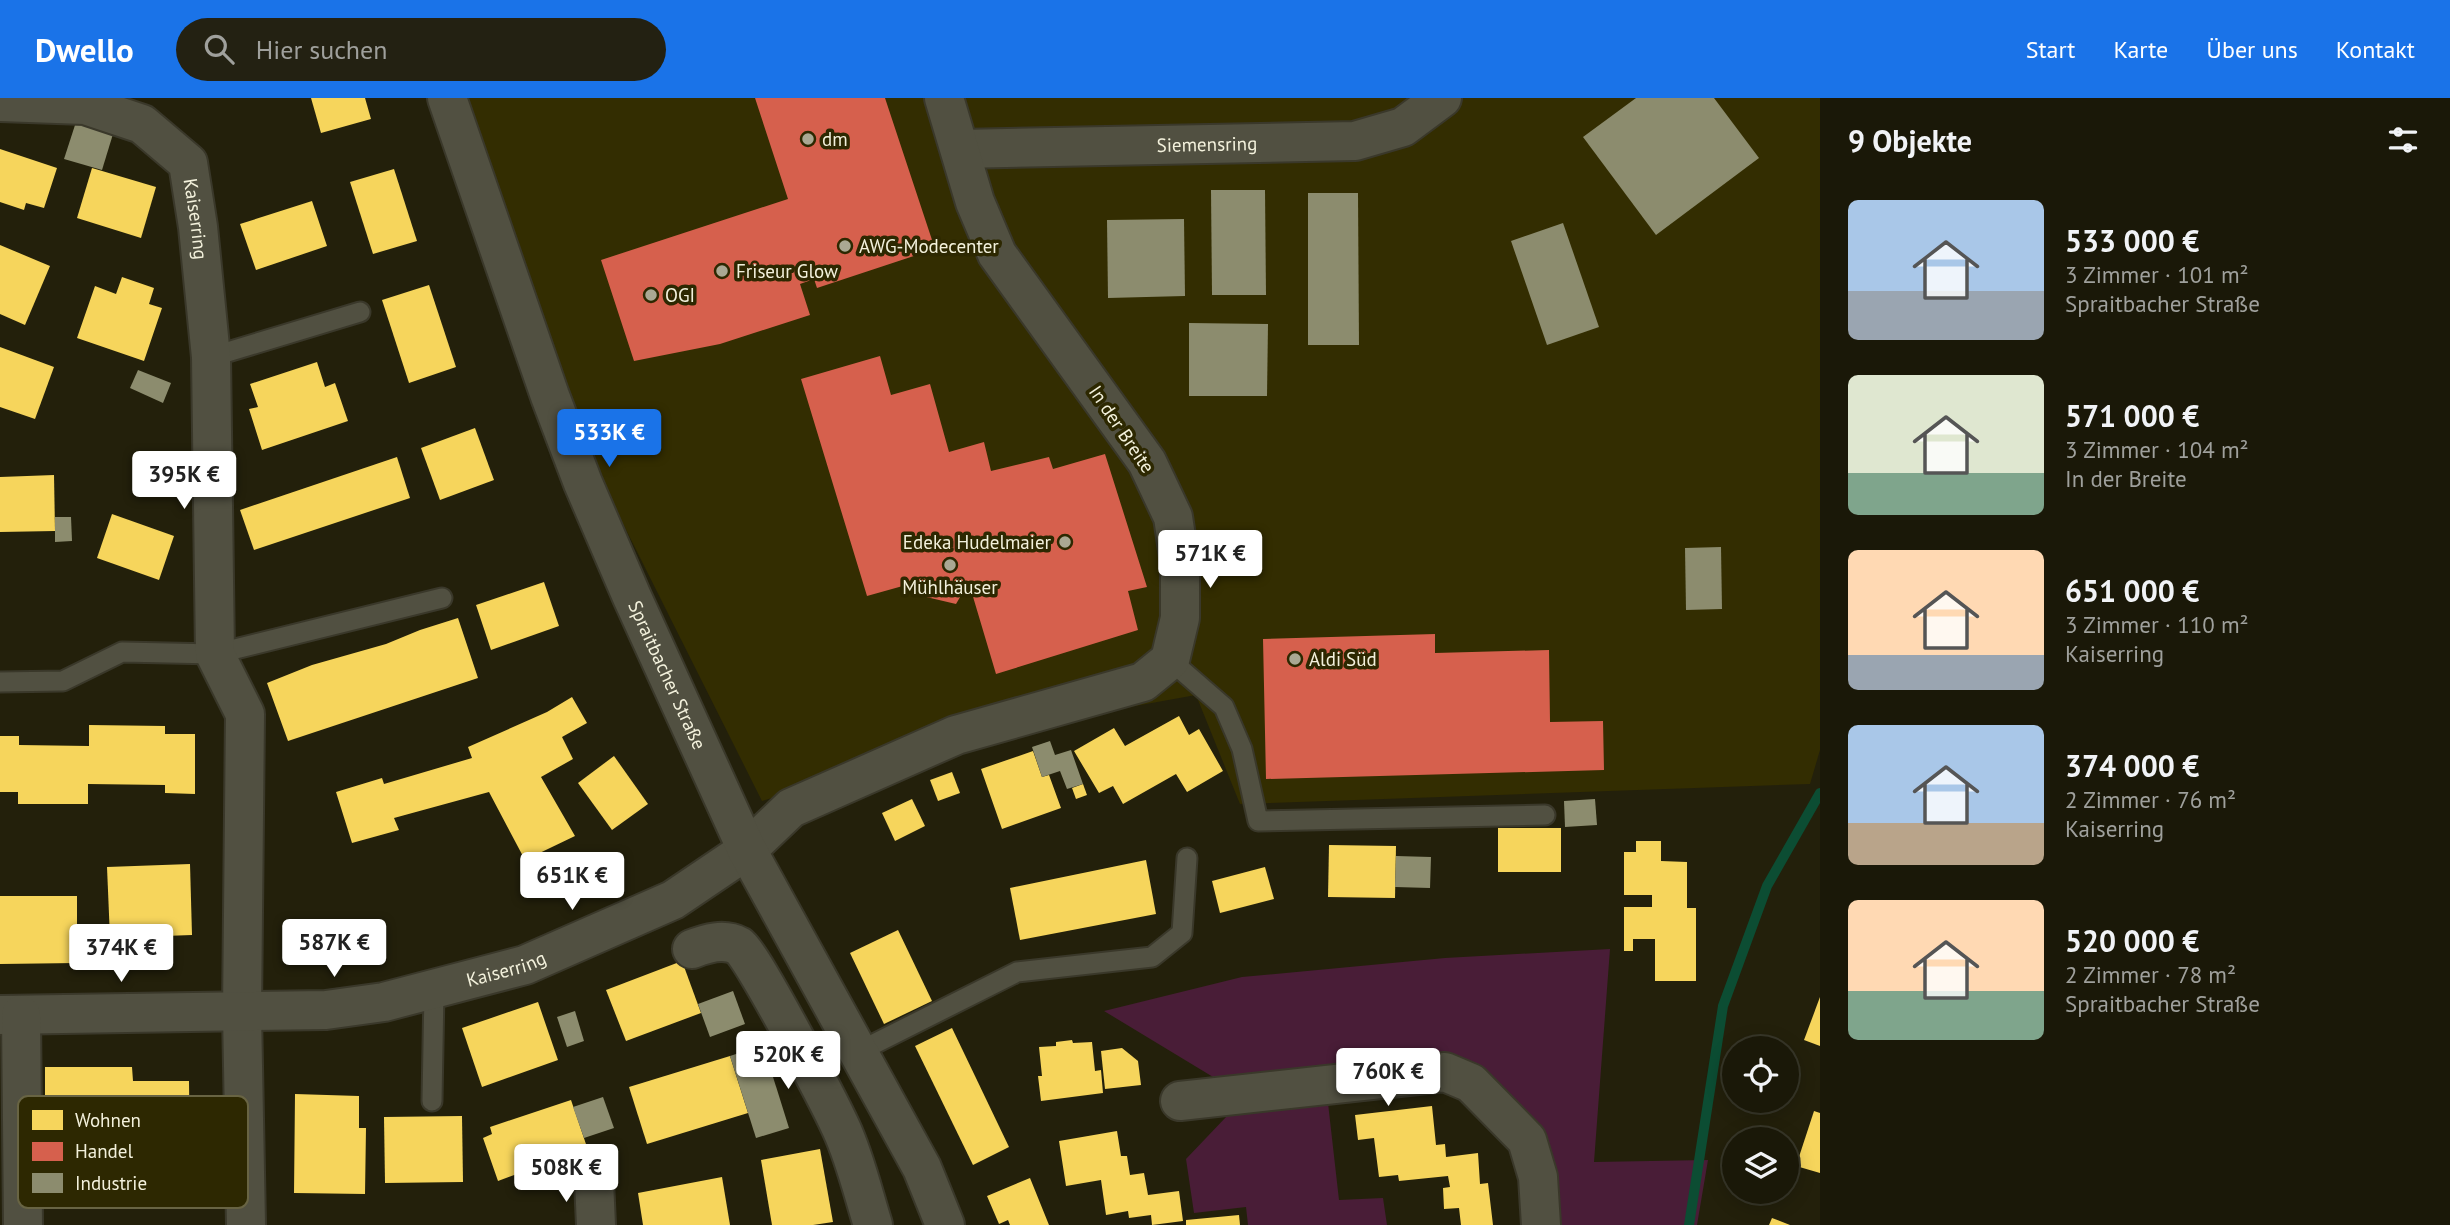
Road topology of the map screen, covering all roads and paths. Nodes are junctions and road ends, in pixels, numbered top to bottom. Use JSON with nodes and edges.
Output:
{"nodes":[{"id":1,"x":447,"y":98,"type":"edge"},
{"id":2,"x":944,"y":98,"type":"edge"},
{"id":3,"x":1443,"y":98,"type":"edge"},
{"id":4,"x":0,"y":102,"type":"edge"},
{"id":5,"x":144,"y":111,"type":"edge"},
{"id":6,"x":960,"y":149,"type":"junction"},
{"id":7,"x":360,"y":312,"type":"dead end"},
{"id":8,"x":211,"y":357,"type":"junction"},
{"id":9,"x":442,"y":598,"type":"dead end"},
{"id":10,"x":215,"y":654,"type":"junction"},
{"id":11,"x":1170,"y":660,"type":"junction"},
{"id":12,"x":0,"y":682,"type":"edge"},
{"id":13,"x":1545,"y":815,"type":"dead end"},
{"id":14,"x":747,"y":850,"type":"junction"},
{"id":15,"x":1187,"y":858,"type":"dead end"},
{"id":16,"x":692,"y":949,"type":"dead end"},
{"id":17,"x":433,"y":990,"type":"junction"},
{"id":18,"x":242,"y":1013,"type":"junction"},
{"id":19,"x":11,"y":1015,"type":"edge"},
{"id":20,"x":858,"y":1052,"type":"junction"},
{"id":21,"x":244,"y":1096,"type":"edge"},
{"id":22,"x":432,"y":1101,"type":"dead end"},
{"id":23,"x":1180,"y":1101,"type":"dead end"},
{"id":24,"x":18,"y":1138,"type":"edge"},
{"id":25,"x":594,"y":1181,"type":"dead end"},
{"id":26,"x":596,"y":1225,"type":"edge"},
{"id":27,"x":873,"y":1225,"type":"edge"},
{"id":28,"x":946,"y":1225,"type":"edge"},
{"id":29,"x":1541,"y":1225,"type":"edge"}],
"edges":[{"from":1,"to":14,"type":"street","name":"Spraitbacher Straße"},
{"from":2,"to":6,"type":"street","name":"In der Breite"},
{"from":3,"to":6,"type":"street","name":"Siemensring"},
{"from":4,"to":5,"type":"street","name":"Kaiserring"},
{"from":5,"to":8,"type":"street","name":"Kaiserring"},
{"from":6,"to":11,"type":"street","name":"In der Breite"},
{"from":7,"to":8,"type":"lane"},
{"from":8,"to":10,"type":"street","name":"Kaiserring"},
{"from":9,"to":10,"type":"lane"},
{"from":10,"to":12,"type":"lane"},
{"from":10,"to":18,"type":"street","name":"Kaiserring"},
{"from":11,"to":13,"type":"lane"},
{"from":11,"to":14,"type":"street"},
{"from":14,"to":17,"type":"street","name":"Kaiserring"},
{"from":14,"to":20,"type":"street","name":"Spraitbacher Straße"},
{"from":15,"to":20,"type":"lane"},
{"from":16,"to":27,"type":"street"},
{"from":17,"to":18,"type":"street","name":"Kaiserring"},
{"from":17,"to":22,"type":"lane"},
{"from":18,"to":19,"type":"street","name":"Kaiserring"},
{"from":18,"to":21,"type":"street"},
{"from":19,"to":24,"type":"street"},
{"from":20,"to":28,"type":"street","name":"Spraitbacher Straße"},
{"from":23,"to":29,"type":"street"},
{"from":25,"to":26,"type":"street"}]}
